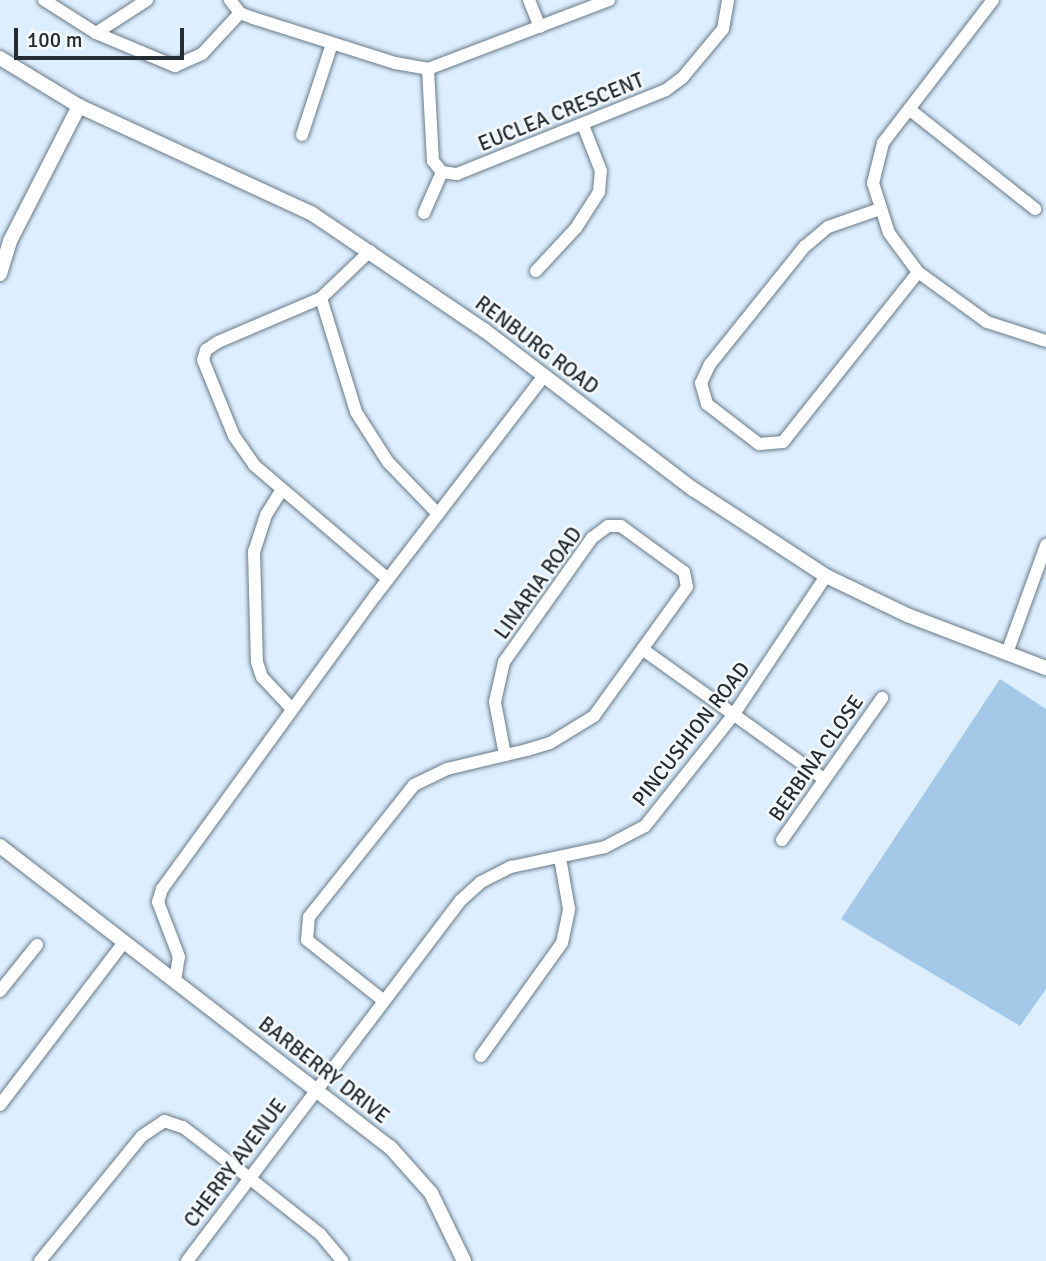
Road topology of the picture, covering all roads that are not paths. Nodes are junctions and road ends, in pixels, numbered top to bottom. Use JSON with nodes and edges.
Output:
{"nodes":[{"id":1,"x":44,"y":0,"type":"edge"},
{"id":2,"x":147,"y":0,"type":"edge"},
{"id":3,"x":230,"y":0,"type":"edge"},
{"id":4,"x":529,"y":0,"type":"edge"},
{"id":5,"x":609,"y":0,"type":"edge"},
{"id":6,"x":728,"y":0,"type":"edge"},
{"id":7,"x":993,"y":0,"type":"edge"},
{"id":8,"x":240,"y":13,"type":"junction"},
{"id":9,"x":540,"y":27,"type":"junction"},
{"id":10,"x":96,"y":33,"type":"junction"},
{"id":11,"x":332,"y":44,"type":"junction"},
{"id":12,"x":0,"y":58,"type":"edge"},
{"id":13,"x":428,"y":69,"type":"junction"},
{"id":14,"x":79,"y":106,"type":"junction"},
{"id":15,"x":909,"y":109,"type":"junction"},
{"id":16,"x":583,"y":125,"type":"junction"},
{"id":17,"x":302,"y":135,"type":"dead end"},
{"id":18,"x":442,"y":172,"type":"junction"},
{"id":19,"x":880,"y":209,"type":"junction"},
{"id":20,"x":1035,"y":209,"type":"dead end"},
{"id":21,"x":424,"y":213,"type":"dead end"},
{"id":22,"x":370,"y":251,"type":"junction"},
{"id":23,"x":536,"y":271,"type":"dead end"},
{"id":24,"x":918,"y":272,"type":"junction"},
{"id":25,"x":0,"y":274,"type":"edge"},
{"id":26,"x":321,"y":298,"type":"junction"},
{"id":27,"x":1046,"y":341,"type":"edge"},
{"id":28,"x":544,"y":376,"type":"junction"},
{"id":29,"x":281,"y":491,"type":"junction"},
{"id":30,"x":438,"y":514,"type":"junction"},
{"id":31,"x":1046,"y":545,"type":"edge"},
{"id":32,"x":825,"y":576,"type":"junction"},
{"id":33,"x":388,"y":579,"type":"junction"},
{"id":34,"x":645,"y":651,"type":"junction"},
{"id":35,"x":1007,"y":653,"type":"junction"},
{"id":36,"x":1046,"y":668,"type":"edge"},
{"id":37,"x":882,"y":698,"type":"dead end"},
{"id":38,"x":292,"y":709,"type":"junction"},
{"id":39,"x":734,"y":714,"type":"junction"},
{"id":40,"x":505,"y":755,"type":"junction"},
{"id":41,"x":824,"y":779,"type":"junction"},
{"id":42,"x":782,"y":840,"type":"dead end"},
{"id":43,"x":0,"y":846,"type":"edge"},
{"id":44,"x":561,"y":858,"type":"junction"},
{"id":45,"x":124,"y":942,"type":"junction"},
{"id":46,"x":37,"y":945,"type":"dead end"},
{"id":47,"x":176,"y":981,"type":"junction"},
{"id":48,"x":0,"y":989,"type":"edge"},
{"id":49,"x":384,"y":1001,"type":"junction"},
{"id":50,"x":481,"y":1056,"type":"dead end"},
{"id":51,"x":315,"y":1090,"type":"junction"},
{"id":52,"x":0,"y":1105,"type":"edge"},
{"id":53,"x":248,"y":1177,"type":"junction"},
{"id":54,"x":40,"y":1261,"type":"edge"},
{"id":55,"x":187,"y":1261,"type":"edge"},
{"id":56,"x":343,"y":1261,"type":"edge"},
{"id":57,"x":464,"y":1261,"type":"edge"}],
"edges":[{"from":1,"to":10,"type":"street"},
{"from":2,"to":10,"type":"street"},
{"from":3,"to":8,"type":"street"},
{"from":4,"to":9,"type":"street"},
{"from":5,"to":9,"type":"street"},
{"from":6,"to":16,"type":"street","name":"EUCLEA CRESCENT"},
{"from":7,"to":15,"type":"street"},
{"from":8,"to":10,"type":"street"},
{"from":8,"to":11,"type":"street"},
{"from":9,"to":13,"type":"street"},
{"from":11,"to":13,"type":"street"},
{"from":11,"to":17,"type":"street"},
{"from":12,"to":14,"type":"street","name":"RENBURG ROAD"},
{"from":13,"to":18,"type":"street"},
{"from":14,"to":22,"type":"street","name":"RENBURG ROAD"},
{"from":14,"to":25,"type":"street"},
{"from":15,"to":19,"type":"street"},
{"from":15,"to":20,"type":"street"},
{"from":16,"to":18,"type":"street","name":"EUCLEA CRESCENT"},
{"from":16,"to":23,"type":"street"},
{"from":18,"to":21,"type":"street"},
{"from":19,"to":24,"type":"street"},
{"from":19,"to":24,"type":"street"},
{"from":22,"to":26,"type":"street"},
{"from":22,"to":28,"type":"street","name":"RENBURG ROAD"},
{"from":24,"to":27,"type":"street"},
{"from":26,"to":29,"type":"street"},
{"from":26,"to":30,"type":"street"},
{"from":28,"to":30,"type":"street"},
{"from":28,"to":32,"type":"street","name":"RENBURG ROAD"},
{"from":29,"to":33,"type":"street"},
{"from":29,"to":38,"type":"street"},
{"from":30,"to":33,"type":"street"},
{"from":31,"to":35,"type":"street"},
{"from":32,"to":35,"type":"street","name":"RENBURG ROAD"},
{"from":32,"to":39,"type":"street","name":"PINCUSHION ROAD"},
{"from":33,"to":38,"type":"street"},
{"from":34,"to":39,"type":"street"},
{"from":34,"to":40,"type":"street"},
{"from":34,"to":40,"type":"street","name":"LINARIA ROAD"},
{"from":35,"to":36,"type":"street","name":"RENBURG ROAD"},
{"from":37,"to":41,"type":"street","name":"BERBINA CLOSE"},
{"from":38,"to":47,"type":"street"},
{"from":39,"to":41,"type":"street"},
{"from":39,"to":44,"type":"street","name":"PINCUSHION ROAD"},
{"from":40,"to":49,"type":"street"},
{"from":41,"to":42,"type":"street","name":"BERBINA CLOSE"},
{"from":43,"to":45,"type":"street","name":"BARBERRY DRIVE"},
{"from":44,"to":49,"type":"street","name":"PINCUSHION ROAD"},
{"from":44,"to":50,"type":"street"},
{"from":45,"to":47,"type":"street","name":"BARBERRY DRIVE"},
{"from":45,"to":52,"type":"street"},
{"from":46,"to":48,"type":"street"},
{"from":47,"to":51,"type":"street","name":"BARBERRY DRIVE"},
{"from":49,"to":51,"type":"street","name":"PINCUSHION ROAD"},
{"from":51,"to":53,"type":"street","name":"CHERRY AVENUE"},
{"from":51,"to":57,"type":"street","name":"BARBERRY DRIVE"},
{"from":53,"to":54,"type":"street"},
{"from":53,"to":55,"type":"street","name":"CHERRY AVENUE"},
{"from":53,"to":56,"type":"street"}]}
